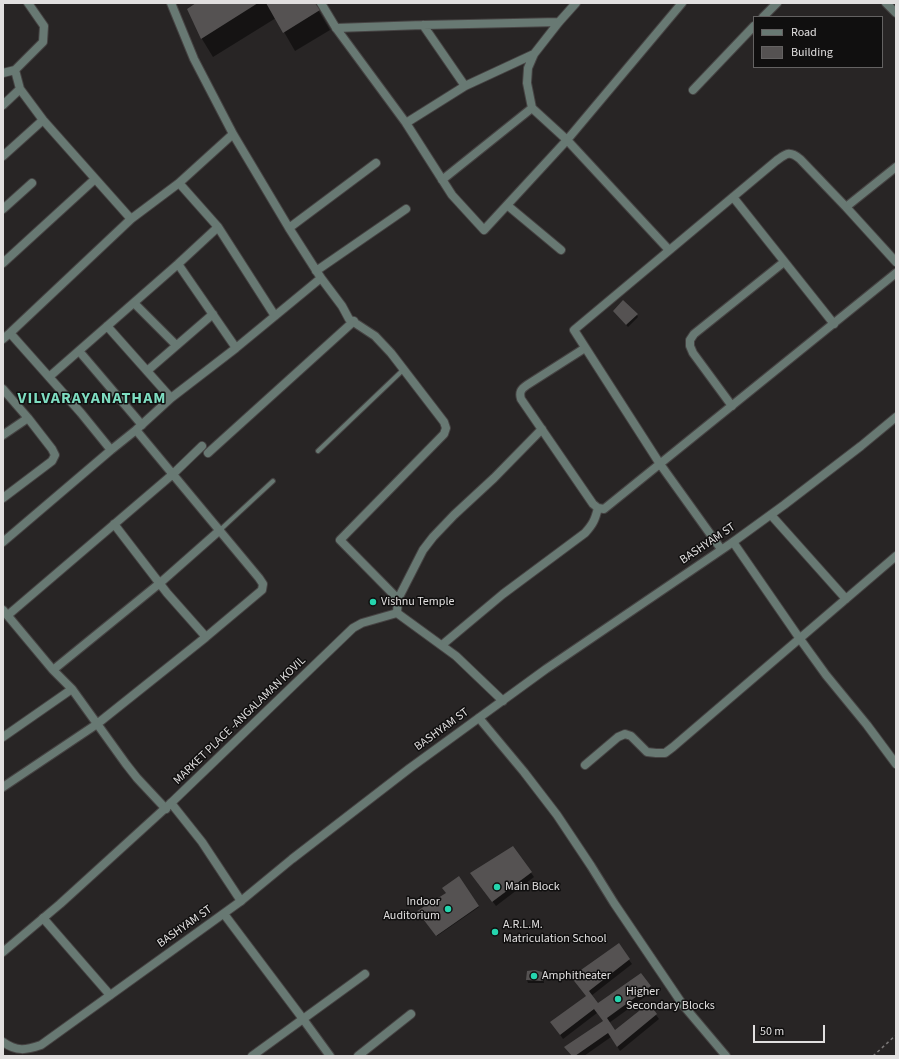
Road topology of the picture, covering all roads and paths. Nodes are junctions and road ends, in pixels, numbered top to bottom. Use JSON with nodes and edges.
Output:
{"nodes":[{"id":1,"x":28,"y":3,"type":"edge"},
{"id":2,"x":171,"y":3,"type":"edge"},
{"id":3,"x":321,"y":3,"type":"edge"},
{"id":4,"x":576,"y":3,"type":"edge"},
{"id":5,"x":682,"y":3,"type":"edge"},
{"id":6,"x":777,"y":3,"type":"edge"},
{"id":7,"x":886,"y":3,"type":"edge"},
{"id":8,"x":896,"y":14,"type":"edge"},
{"id":9,"x":764,"y":16,"type":"edge"},
{"id":10,"x":559,"y":22,"type":"junction"},
{"id":11,"x":423,"y":25,"type":"junction"},
{"id":12,"x":753,"y":27,"type":"edge"},
{"id":13,"x":336,"y":28,"type":"junction"},
{"id":14,"x":534,"y":54,"type":"junction"},
{"id":15,"x":15,"y":70,"type":"junction"},
{"id":16,"x":3,"y":73,"type":"edge"},
{"id":17,"x":465,"y":86,"type":"junction"},
{"id":18,"x":20,"y":90,"type":"junction"},
{"id":19,"x":693,"y":90,"type":"dead end"},
{"id":20,"x":3,"y":105,"type":"edge"},
{"id":21,"x":532,"y":108,"type":"junction"},
{"id":22,"x":43,"y":120,"type":"junction"},
{"id":23,"x":406,"y":123,"type":"junction"},
{"id":24,"x":233,"y":134,"type":"junction"},
{"id":25,"x":566,"y":140,"type":"junction"},
{"id":26,"x":3,"y":156,"type":"edge"},
{"id":27,"x":376,"y":163,"type":"dead end"},
{"id":28,"x":896,"y":166,"type":"edge"},
{"id":29,"x":95,"y":179,"type":"junction"},
{"id":30,"x":442,"y":180,"type":"junction"},
{"id":31,"x":32,"y":183,"type":"dead end"},
{"id":32,"x":179,"y":183,"type":"junction"},
{"id":33,"x":732,"y":197,"type":"junction"},
{"id":34,"x":507,"y":205,"type":"junction"},
{"id":35,"x":846,"y":207,"type":"junction"},
{"id":36,"x":3,"y":209,"type":"edge"},
{"id":37,"x":406,"y":209,"type":"dead end"},
{"id":38,"x":131,"y":219,"type":"junction"},
{"id":39,"x":218,"y":227,"type":"junction"},
{"id":40,"x":289,"y":228,"type":"junction"},
{"id":41,"x":561,"y":250,"type":"dead end"},
{"id":42,"x":669,"y":250,"type":"junction"},
{"id":43,"x":784,"y":262,"type":"junction"},
{"id":44,"x":896,"y":262,"type":"edge"},
{"id":45,"x":3,"y":263,"type":"edge"},
{"id":46,"x":178,"y":264,"type":"junction"},
{"id":47,"x":896,"y":273,"type":"edge"},
{"id":48,"x":319,"y":274,"type":"junction"},
{"id":49,"x":134,"y":303,"type":"junction"},
{"id":50,"x":213,"y":314,"type":"junction"},
{"id":51,"x":275,"y":316,"type":"junction"},
{"id":52,"x":354,"y":321,"type":"junction"},
{"id":53,"x":834,"y":324,"type":"junction"},
{"id":54,"x":107,"y":326,"type":"junction"},
{"id":55,"x":10,"y":332,"type":"junction"},
{"id":56,"x":3,"y":339,"type":"edge"},
{"id":57,"x":176,"y":345,"type":"junction"},
{"id":58,"x":236,"y":348,"type":"junction"},
{"id":59,"x":585,"y":348,"type":"junction"},
{"id":60,"x":79,"y":351,"type":"junction"},
{"id":61,"x":404,"y":368,"type":"junction"},
{"id":62,"x":147,"y":371,"type":"junction"},
{"id":63,"x":49,"y":377,"type":"junction"},
{"id":64,"x":3,"y":389,"type":"edge"},
{"id":65,"x":171,"y":398,"type":"junction"},
{"id":66,"x":732,"y":406,"type":"junction"},
{"id":67,"x":896,"y":417,"type":"edge"},
{"id":68,"x":28,"y":418,"type":"junction"},
{"id":69,"x":139,"y":427,"type":"junction"},
{"id":70,"x":542,"y":428,"type":"junction"},
{"id":71,"x":3,"y":435,"type":"edge"},
{"id":72,"x":202,"y":446,"type":"dead end"},
{"id":73,"x":111,"y":450,"type":"junction"},
{"id":74,"x":318,"y":451,"type":"dead end"},
{"id":75,"x":208,"y":453,"type":"dead end"},
{"id":76,"x":660,"y":464,"type":"junction"},
{"id":77,"x":173,"y":474,"type":"junction"},
{"id":78,"x":273,"y":481,"type":"dead end"},
{"id":79,"x":3,"y":498,"type":"edge"},
{"id":80,"x":598,"y":508,"type":"junction"},
{"id":81,"x":771,"y":514,"type":"junction"},
{"id":82,"x":114,"y":524,"type":"junction"},
{"id":83,"x":220,"y":530,"type":"junction"},
{"id":84,"x":3,"y":542,"type":"edge"},
{"id":85,"x":733,"y":542,"type":"junction"},
{"id":86,"x":721,"y":549,"type":"junction"},
{"id":87,"x":896,"y":556,"type":"edge"},
{"id":88,"x":160,"y":583,"type":"junction"},
{"id":89,"x":846,"y":599,"type":"junction"},
{"id":90,"x":398,"y":600,"type":"junction"},
{"id":91,"x":5,"y":613,"type":"edge"},
{"id":92,"x":397,"y":613,"type":"junction"},
{"id":93,"x":206,"y":637,"type":"junction"},
{"id":94,"x":800,"y":639,"type":"junction"},
{"id":95,"x":442,"y":645,"type":"junction"},
{"id":96,"x":53,"y":670,"type":"junction"},
{"id":97,"x":72,"y":689,"type":"junction"},
{"id":98,"x":503,"y":701,"type":"junction"},
{"id":99,"x":478,"y":718,"type":"junction"},
{"id":100,"x":97,"y":724,"type":"junction"},
{"id":101,"x":3,"y":737,"type":"edge"},
{"id":102,"x":896,"y":764,"type":"edge"},
{"id":103,"x":585,"y":765,"type":"dead end"},
{"id":104,"x":3,"y":787,"type":"edge"},
{"id":105,"x":168,"y":806,"type":"junction"},
{"id":106,"x":241,"y":901,"type":"junction"},
{"id":107,"x":224,"y":914,"type":"junction"},
{"id":108,"x":43,"y":918,"type":"junction"},
{"id":109,"x":3,"y":952,"type":"edge"},
{"id":110,"x":365,"y":974,"type":"dead end"},
{"id":111,"x":110,"y":995,"type":"junction"},
{"id":112,"x":411,"y":1014,"type":"dead end"},
{"id":113,"x":303,"y":1019,"type":"junction"},
{"id":114,"x":896,"y":1036,"type":"edge"},
{"id":115,"x":3,"y":1042,"type":"edge"},
{"id":116,"x":252,"y":1056,"type":"edge"},
{"id":117,"x":330,"y":1056,"type":"edge"},
{"id":118,"x":358,"y":1056,"type":"edge"},
{"id":119,"x":726,"y":1056,"type":"edge"},
{"id":120,"x":872,"y":1056,"type":"edge"}],
"edges":[{"from":1,"to":15,"type":"street"},
{"from":2,"to":24,"type":"street"},
{"from":3,"to":13,"type":"street"},
{"from":4,"to":10,"type":"street"},
{"from":5,"to":25,"type":"street"},
{"from":6,"to":9,"type":"street"},
{"from":7,"to":8,"type":"street"},
{"from":10,"to":11,"type":"street"},
{"from":10,"to":14,"type":"street"},
{"from":11,"to":13,"type":"street"},
{"from":11,"to":17,"type":"street"},
{"from":12,"to":19,"type":"street"},
{"from":13,"to":23,"type":"street"},
{"from":14,"to":17,"type":"street"},
{"from":14,"to":21,"type":"street"},
{"from":15,"to":16,"type":"street"},
{"from":15,"to":18,"type":"street"},
{"from":17,"to":23,"type":"street"},
{"from":18,"to":20,"type":"street"},
{"from":18,"to":22,"type":"street"},
{"from":21,"to":25,"type":"street"},
{"from":21,"to":30,"type":"street"},
{"from":22,"to":26,"type":"street"},
{"from":22,"to":29,"type":"street"},
{"from":23,"to":30,"type":"street"},
{"from":24,"to":32,"type":"street"},
{"from":24,"to":40,"type":"street"},
{"from":25,"to":34,"type":"street"},
{"from":25,"to":42,"type":"street"},
{"from":27,"to":40,"type":"street"},
{"from":28,"to":35,"type":"street"},
{"from":29,"to":38,"type":"street"},
{"from":29,"to":45,"type":"street"},
{"from":30,"to":34,"type":"street"},
{"from":31,"to":36,"type":"street"},
{"from":32,"to":38,"type":"street"},
{"from":32,"to":39,"type":"street"},
{"from":33,"to":35,"type":"street"},
{"from":33,"to":42,"type":"street"},
{"from":33,"to":43,"type":"street"},
{"from":34,"to":41,"type":"street"},
{"from":35,"to":44,"type":"street"},
{"from":37,"to":48,"type":"street"},
{"from":38,"to":55,"type":"street"},
{"from":39,"to":46,"type":"street"},
{"from":39,"to":51,"type":"street"},
{"from":40,"to":48,"type":"street"},
{"from":42,"to":59,"type":"street"},
{"from":43,"to":53,"type":"street"},
{"from":43,"to":66,"type":"street"},
{"from":46,"to":49,"type":"street"},
{"from":46,"to":50,"type":"street"},
{"from":47,"to":53,"type":"street"},
{"from":48,"to":51,"type":"street"},
{"from":48,"to":52,"type":"street"},
{"from":49,"to":54,"type":"street"},
{"from":49,"to":57,"type":"street"},
{"from":50,"to":57,"type":"street"},
{"from":50,"to":58,"type":"street"},
{"from":51,"to":58,"type":"street"},
{"from":52,"to":61,"type":"street"},
{"from":52,"to":75,"type":"street"},
{"from":53,"to":66,"type":"street"},
{"from":54,"to":60,"type":"street"},
{"from":54,"to":62,"type":"street"},
{"from":55,"to":56,"type":"street"},
{"from":55,"to":63,"type":"street"},
{"from":57,"to":62,"type":"street"},
{"from":58,"to":65,"type":"street"},
{"from":59,"to":70,"type":"street"},
{"from":59,"to":76,"type":"street"},
{"from":60,"to":63,"type":"street"},
{"from":60,"to":69,"type":"street"},
{"from":61,"to":74,"type":"lane"},
{"from":61,"to":90,"type":"street"},
{"from":62,"to":65,"type":"street"},
{"from":63,"to":73,"type":"street"},
{"from":64,"to":68,"type":"street"},
{"from":65,"to":69,"type":"street"},
{"from":66,"to":76,"type":"street"},
{"from":67,"to":81,"type":"street","name":"BASHYAM ST"},
{"from":68,"to":71,"type":"street"},
{"from":68,"to":79,"type":"street"},
{"from":69,"to":73,"type":"street"},
{"from":69,"to":77,"type":"street"},
{"from":70,"to":80,"type":"street"},
{"from":70,"to":90,"type":"street"},
{"from":72,"to":77,"type":"street"},
{"from":73,"to":84,"type":"street"},
{"from":76,"to":80,"type":"street"},
{"from":76,"to":86,"type":"street"},
{"from":77,"to":82,"type":"street"},
{"from":77,"to":83,"type":"street"},
{"from":78,"to":83,"type":"lane"},
{"from":80,"to":95,"type":"street"},
{"from":81,"to":85,"type":"street","name":"BASHYAM ST"},
{"from":81,"to":89,"type":"street"},
{"from":82,"to":88,"type":"street"},
{"from":82,"to":91,"type":"street"},
{"from":83,"to":88,"type":"street"},
{"from":83,"to":93,"type":"street"},
{"from":85,"to":86,"type":"street","name":"BASHYAM ST"},
{"from":85,"to":94,"type":"street"},
{"from":86,"to":98,"type":"street","name":"BASHYAM ST"},
{"from":87,"to":89,"type":"street"},
{"from":88,"to":93,"type":"street"},
{"from":88,"to":96,"type":"street"},
{"from":89,"to":94,"type":"street"},
{"from":90,"to":92,"type":"street"},
{"from":91,"to":96,"type":"street"},
{"from":92,"to":95,"type":"street"},
{"from":92,"to":105,"type":"street","name":"MARKET PLACE -ANGALAMAN KOVIL"},
{"from":93,"to":100,"type":"street"},
{"from":94,"to":102,"type":"street"},
{"from":94,"to":103,"type":"street"},
{"from":95,"to":98,"type":"street"},
{"from":96,"to":97,"type":"street"},
{"from":97,"to":100,"type":"street"},
{"from":97,"to":101,"type":"street"},
{"from":98,"to":99,"type":"street","name":"BASHYAM ST"},
{"from":99,"to":106,"type":"street","name":"BASHYAM ST"},
{"from":99,"to":119,"type":"street"},
{"from":100,"to":104,"type":"street"},
{"from":100,"to":105,"type":"street"},
{"from":105,"to":106,"type":"street"},
{"from":105,"to":108,"type":"street","name":"MARKET PLACE -ANGALAMAN KOVIL"},
{"from":106,"to":107,"type":"street","name":"BASHYAM ST"},
{"from":107,"to":111,"type":"street","name":"BASHYAM ST"},
{"from":107,"to":113,"type":"street"},
{"from":108,"to":109,"type":"street","name":"MARKET PLACE -ANGALAMAN KOVIL"},
{"from":108,"to":111,"type":"street"},
{"from":110,"to":113,"type":"street"},
{"from":111,"to":115,"type":"street","name":"BASHYAM ST"},
{"from":112,"to":118,"type":"street"},
{"from":113,"to":116,"type":"street"},
{"from":113,"to":117,"type":"street"},
{"from":114,"to":120,"type":"path"}]}
